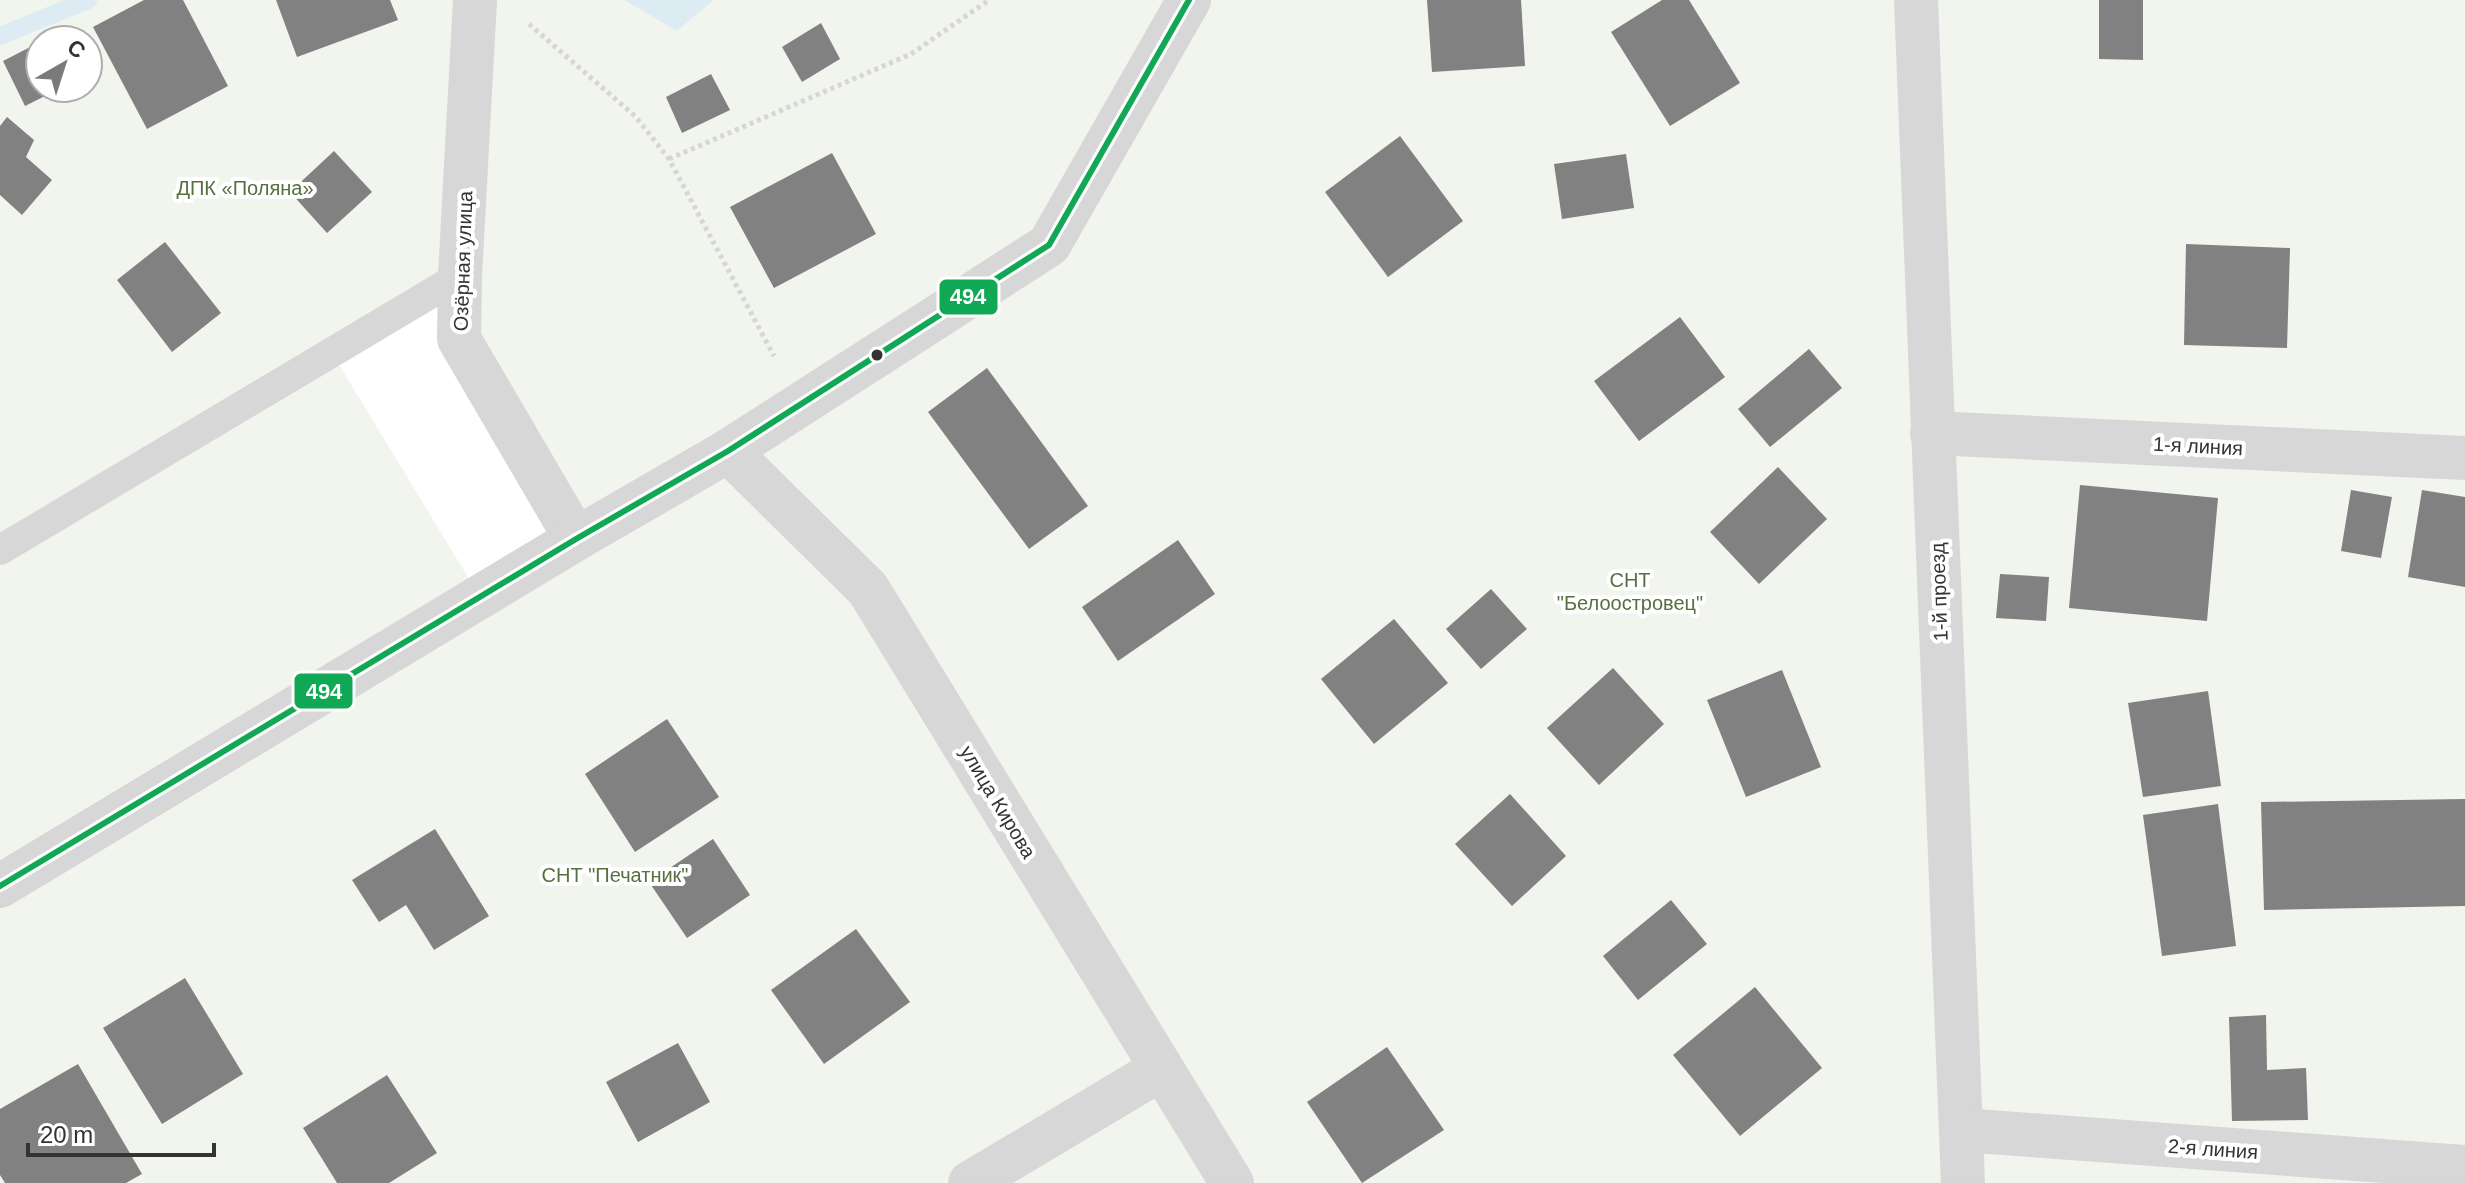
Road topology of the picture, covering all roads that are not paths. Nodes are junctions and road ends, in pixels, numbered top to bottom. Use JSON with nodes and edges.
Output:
{"nodes":[{"id":1,"x":475,"y":0,"type":"edge"},
{"id":2,"x":1189,"y":0,"type":"edge"},
{"id":3,"x":1916,"y":0,"type":"edge"},
{"id":4,"x":460,"y":276,"type":"junction"},
{"id":5,"x":1932,"y":433,"type":"junction"},
{"id":6,"x":728,"y":451,"type":"junction"},
{"id":7,"x":2465,"y":458,"type":"edge"},
{"id":8,"x":576,"y":539,"type":"junction"},
{"id":9,"x":0,"y":550,"type":"edge"},
{"id":10,"x":0,"y":886,"type":"edge"},
{"id":11,"x":1161,"y":1069,"type":"junction"},
{"id":12,"x":1962,"y":1130,"type":"junction"},
{"id":13,"x":2465,"y":1167,"type":"edge"},
{"id":14,"x":970,"y":1183,"type":"edge"},
{"id":15,"x":1232,"y":1183,"type":"edge"},
{"id":16,"x":1963,"y":1183,"type":"edge"}],
"edges":[{"from":1,"to":4,"type":"street","name":"Озёрная улица"},
{"from":2,"to":6,"type":"street"},
{"from":3,"to":5,"type":"street","name":"1-й проезд"},
{"from":4,"to":8,"type":"street","name":"Озёрная улица"},
{"from":4,"to":9,"type":"lane"},
{"from":5,"to":7,"type":"street","name":"1-я линия"},
{"from":5,"to":12,"type":"street","name":"1-й проезд"},
{"from":6,"to":8,"type":"street"},
{"from":6,"to":11,"type":"street","name":"улица Кирова"},
{"from":8,"to":10,"type":"street"},
{"from":11,"to":14,"type":"street"},
{"from":11,"to":15,"type":"street","name":"улица Кирова"},
{"from":12,"to":13,"type":"street","name":"2-я линия"},
{"from":12,"to":16,"type":"street","name":"1-й проезд"}]}
